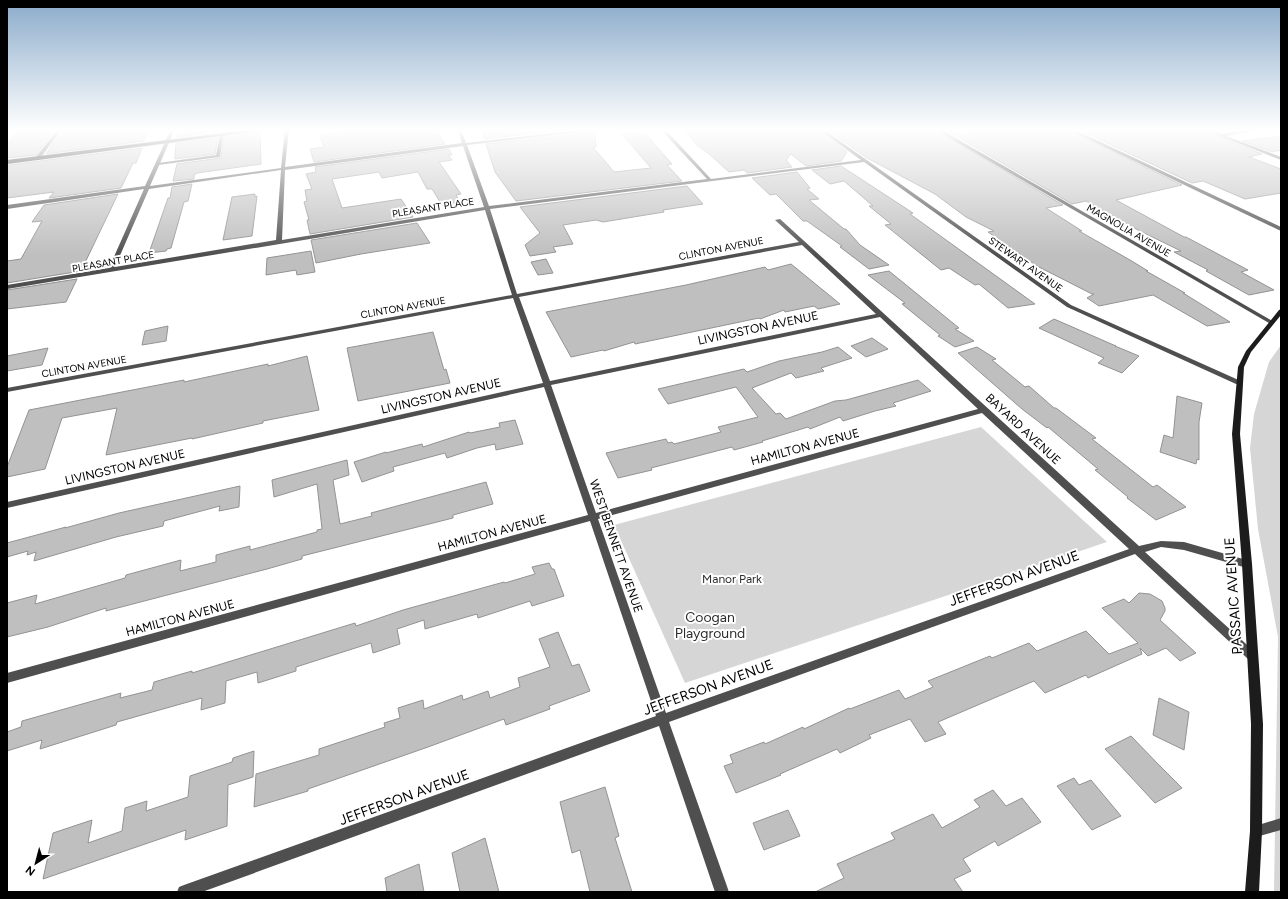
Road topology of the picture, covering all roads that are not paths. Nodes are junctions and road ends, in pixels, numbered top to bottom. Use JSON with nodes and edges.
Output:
{"nodes":[{"id":1,"x":155,"y":171,"type":"edge"},
{"id":2,"x":267,"y":171,"type":"edge"},
{"id":3,"x":282,"y":171,"type":"edge"},
{"id":4,"x":474,"y":171,"type":"edge"},
{"id":5,"x":701,"y":171,"type":"edge"},
{"id":6,"x":783,"y":171,"type":"edge"},
{"id":7,"x":878,"y":171,"type":"edge"},
{"id":8,"x":1007,"y":171,"type":"edge"},
{"id":9,"x":1157,"y":171,"type":"edge"},
{"id":10,"x":710,"y":180,"type":"junction"},
{"id":11,"x":148,"y":187,"type":"junction"},
{"id":12,"x":7,"y":208,"type":"edge"},
{"id":13,"x":487,"y":208,"type":"junction"},
{"id":14,"x":778,"y":220,"type":"dead end"},
{"id":15,"x":1281,"y":229,"type":"edge"},
{"id":16,"x":279,"y":242,"type":"junction"},
{"id":17,"x":802,"y":243,"type":"junction"},
{"id":18,"x":111,"y":270,"type":"junction"},
{"id":19,"x":7,"y":287,"type":"edge"},
{"id":20,"x":515,"y":296,"type":"junction"},
{"id":21,"x":1281,"y":311,"type":"edge"},
{"id":22,"x":881,"y":315,"type":"junction"},
{"id":23,"x":1271,"y":322,"type":"junction"},
{"id":24,"x":1239,"y":382,"type":"junction"},
{"id":25,"x":547,"y":384,"type":"junction"},
{"id":26,"x":7,"y":390,"type":"edge"},
{"id":27,"x":983,"y":410,"type":"junction"},
{"id":28,"x":7,"y":505,"type":"edge"},
{"id":29,"x":593,"y":518,"type":"junction"},
{"id":30,"x":1137,"y":550,"type":"junction"},
{"id":31,"x":1246,"y":564,"type":"junction"},
{"id":32,"x":1252,"y":656,"type":"junction"},
{"id":33,"x":7,"y":678,"type":"edge"},
{"id":34,"x":663,"y":719,"type":"junction"},
{"id":35,"x":1281,"y":824,"type":"edge"},
{"id":36,"x":1256,"y":831,"type":"junction"},
{"id":37,"x":184,"y":892,"type":"edge"},
{"id":38,"x":722,"y":892,"type":"edge"},
{"id":39,"x":1252,"y":892,"type":"edge"}],
"edges":[{"from":1,"to":11,"type":"street"},
{"from":2,"to":11,"type":"street"},
{"from":3,"to":16,"type":"street"},
{"from":4,"to":13,"type":"street","name":"WEST BENNETT AVENUE"},
{"from":5,"to":10,"type":"street"},
{"from":6,"to":10,"type":"street","name":"PLEASANT PLACE"},
{"from":7,"to":24,"type":"street","name":"STEWART AVENUE"},
{"from":8,"to":23,"type":"street","name":"MAGNOLIA AVENUE"},
{"from":9,"to":15,"type":"street"},
{"from":10,"to":13,"type":"street","name":"PLEASANT PLACE"},
{"from":11,"to":12,"type":"street"},
{"from":11,"to":18,"type":"street"},
{"from":13,"to":16,"type":"street","name":"PLEASANT PLACE"},
{"from":13,"to":20,"type":"street","name":"WEST BENNETT AVENUE"},
{"from":14,"to":17,"type":"street","name":"BAYARD AVENUE"},
{"from":16,"to":18,"type":"street","name":"PLEASANT PLACE"},
{"from":17,"to":20,"type":"street","name":"CLINTON AVENUE"},
{"from":17,"to":22,"type":"street","name":"BAYARD AVENUE"},
{"from":18,"to":19,"type":"street","name":"PLEASANT PLACE"},
{"from":20,"to":25,"type":"street","name":"WEST BENNETT AVENUE"},
{"from":20,"to":26,"type":"street","name":"CLINTON AVENUE"},
{"from":21,"to":23,"type":"main road","name":"PASSAIC AVENUE"},
{"from":22,"to":25,"type":"street","name":"LIVINGSTON AVENUE"},
{"from":22,"to":27,"type":"street","name":"BAYARD AVENUE"},
{"from":23,"to":24,"type":"main road","name":"PASSAIC AVENUE"},
{"from":24,"to":31,"type":"main road","name":"PASSAIC AVENUE"},
{"from":25,"to":28,"type":"street","name":"LIVINGSTON AVENUE"},
{"from":25,"to":29,"type":"street","name":"WEST BENNETT AVENUE"},
{"from":27,"to":29,"type":"street","name":"HAMILTON AVENUE"},
{"from":27,"to":30,"type":"street","name":"BAYARD AVENUE"},
{"from":29,"to":33,"type":"street","name":"HAMILTON AVENUE"},
{"from":29,"to":34,"type":"street","name":"WEST BENNETT AVENUE"},
{"from":30,"to":31,"type":"street","name":"JEFFERSON AVENUE"},
{"from":30,"to":32,"type":"street","name":"BAYARD AVENUE"},
{"from":30,"to":34,"type":"street","name":"JEFFERSON AVENUE"},
{"from":31,"to":32,"type":"main road","name":"PASSAIC AVENUE"},
{"from":32,"to":36,"type":"main road","name":"PASSAIC AVENUE"},
{"from":34,"to":37,"type":"street","name":"JEFFERSON AVENUE"},
{"from":34,"to":38,"type":"street","name":"WEST BENNETT AVENUE"},
{"from":35,"to":36,"type":"street"},
{"from":36,"to":39,"type":"main road","name":"PASSAIC AVENUE"}]}
